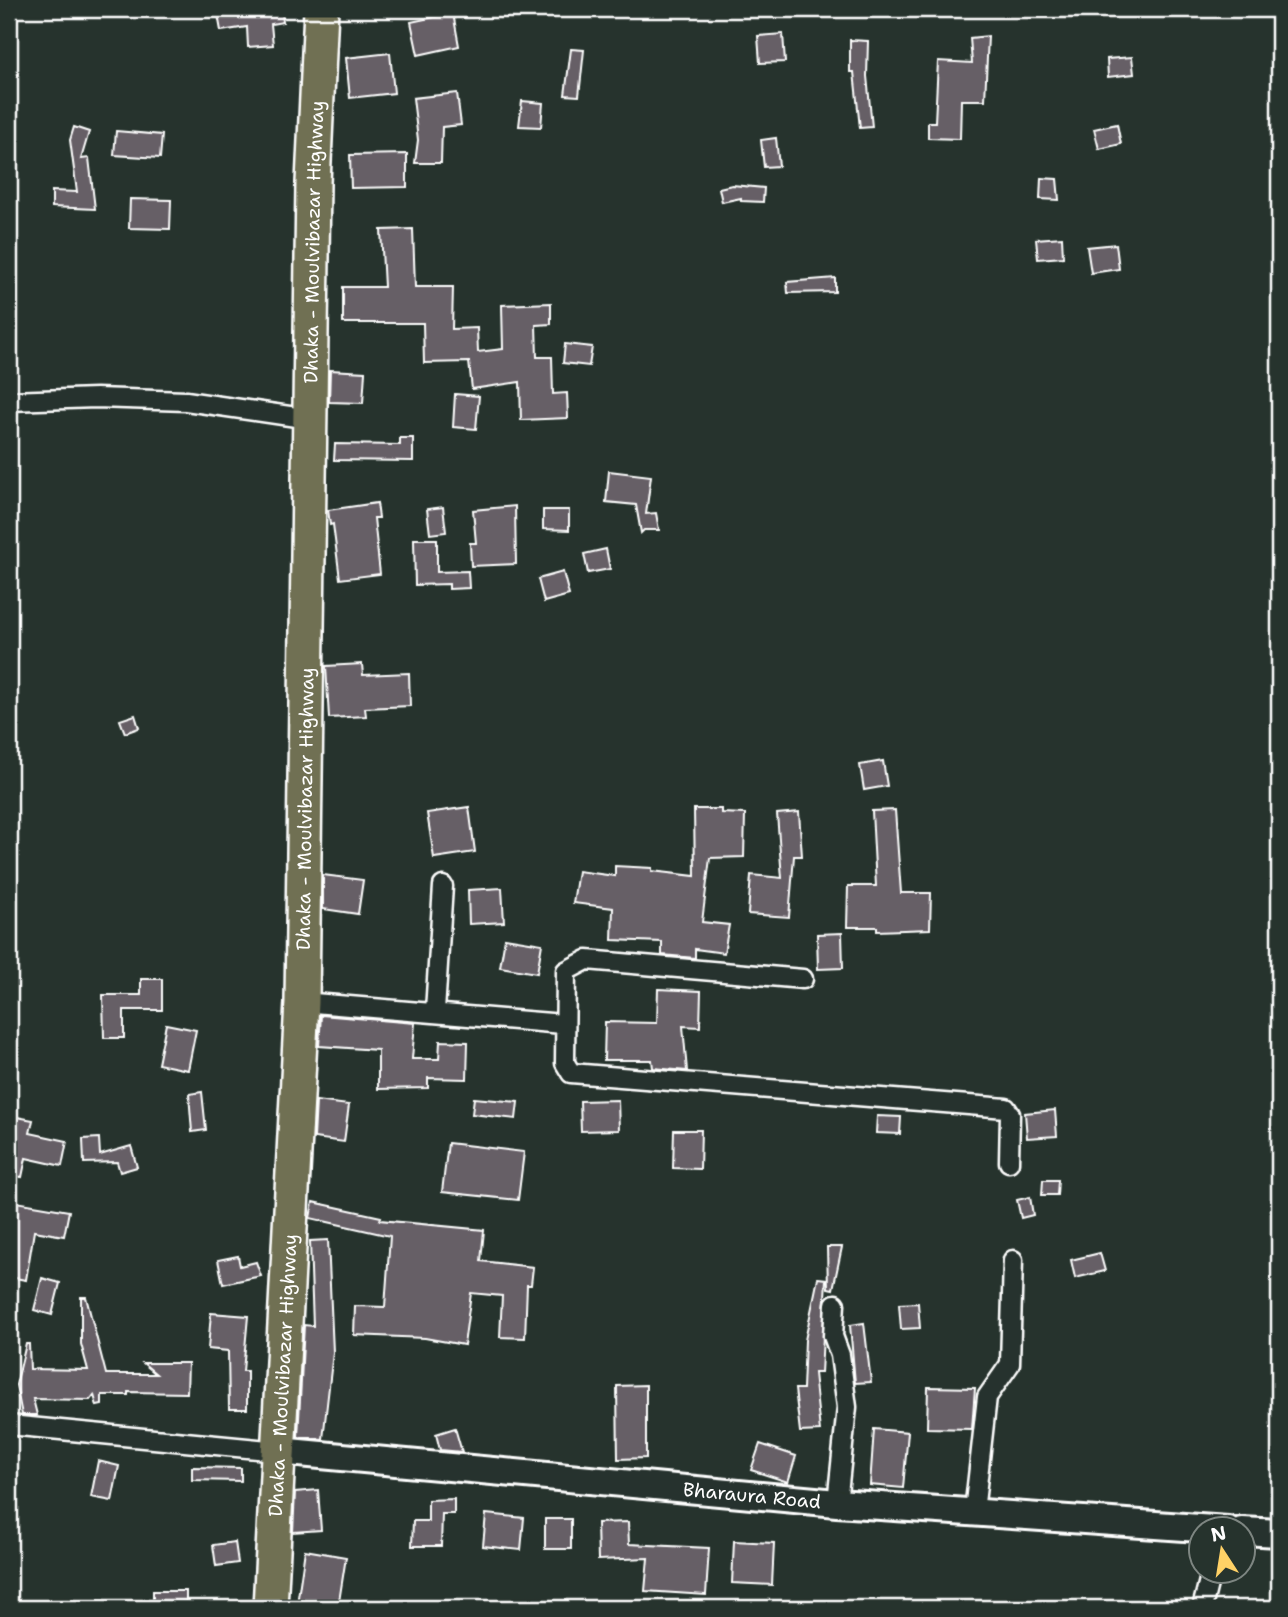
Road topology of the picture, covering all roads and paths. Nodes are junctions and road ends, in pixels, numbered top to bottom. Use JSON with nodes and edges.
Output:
{"nodes":[{"id":1,"x":321,"y":9,"type":"edge"},
{"id":2,"x":9,"y":401,"type":"edge"},
{"id":3,"x":310,"y":419,"type":"junction"},
{"id":4,"x":443,"y":886,"type":"dead end"},
{"id":5,"x":803,"y":979,"type":"dead end"},
{"id":6,"x":302,"y":1002,"type":"junction"},
{"id":7,"x":435,"y":1011,"type":"junction"},
{"id":8,"x":563,"y":1024,"type":"junction"},
{"id":9,"x":1009,"y":1162,"type":"dead end"},
{"id":10,"x":1013,"y":1260,"type":"dead end"},
{"id":11,"x":835,"y":1304,"type":"dead end"},
{"id":12,"x":9,"y":1425,"type":"edge"},
{"id":13,"x":278,"y":1451,"type":"junction"},
{"id":14,"x":837,"y":1503,"type":"junction"},
{"id":15,"x":974,"y":1512,"type":"junction"},
{"id":16,"x":1186,"y":1527,"type":"edge"},
{"id":17,"x":1256,"y":1532,"type":"edge"},
{"id":18,"x":1279,"y":1533,"type":"edge"},
{"id":19,"x":1208,"y":1586,"type":"edge"},
{"id":20,"x":270,"y":1608,"type":"edge"},
{"id":21,"x":1202,"y":1608,"type":"edge"}],
"edges":[{"from":1,"to":3,"type":"highway","name":"Dhaka - Moulvibazar Highway"},
{"from":2,"to":3,"type":"street"},
{"from":3,"to":6,"type":"highway","name":"Dhaka - Moulvibazar Highway"},
{"from":4,"to":7,"type":"street"},
{"from":5,"to":8,"type":"street"},
{"from":6,"to":7,"type":"street"},
{"from":6,"to":13,"type":"highway","name":"Dhaka - Moulvibazar Highway"},
{"from":7,"to":8,"type":"street"},
{"from":8,"to":9,"type":"street"},
{"from":10,"to":15,"type":"street"},
{"from":11,"to":14,"type":"street"},
{"from":12,"to":13,"type":"street"},
{"from":13,"to":14,"type":"main road","name":"Bharaura Road"},
{"from":13,"to":20,"type":"highway","name":"Dhaka - Moulvibazar Highway"},
{"from":14,"to":15,"type":"main road","name":"Bharaura Road"},
{"from":15,"to":16,"type":"main road","name":"Bharaura Road"},
{"from":17,"to":18,"type":"main road"},
{"from":19,"to":21,"type":"street"}]}
